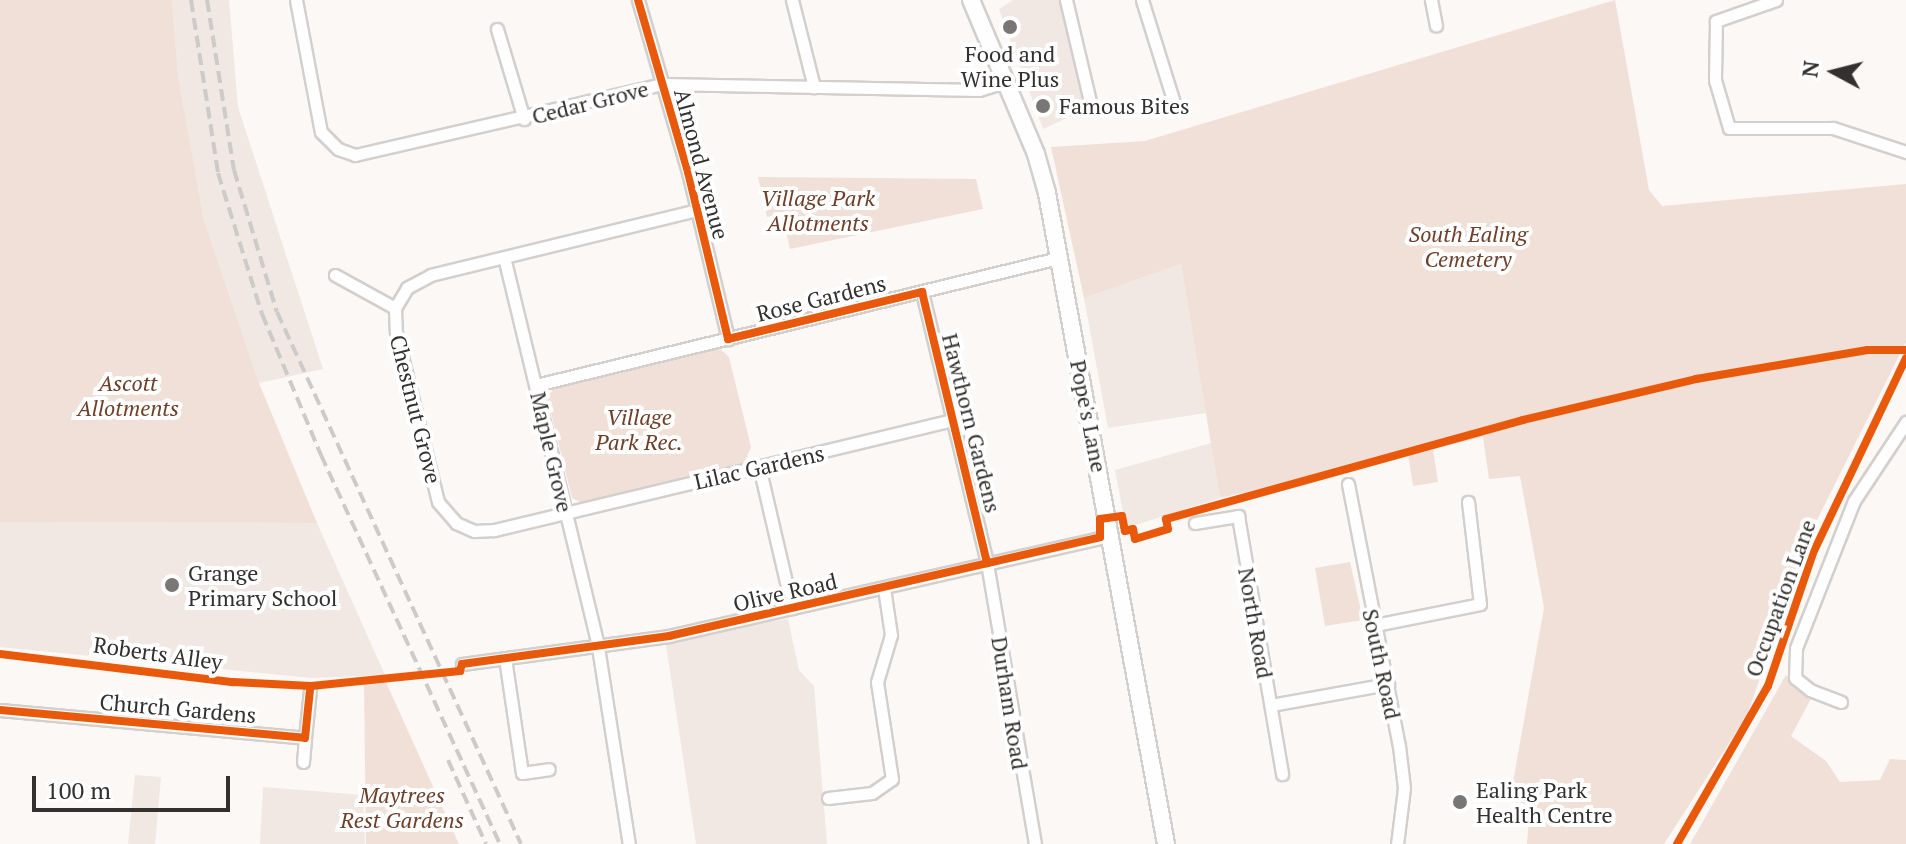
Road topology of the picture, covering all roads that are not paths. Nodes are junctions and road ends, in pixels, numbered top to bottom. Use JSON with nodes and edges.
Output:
{"nodes":[{"id":1,"x":296,"y":0,"type":"edge"},
{"id":2,"x":638,"y":0,"type":"edge"},
{"id":3,"x":792,"y":0,"type":"edge"},
{"id":4,"x":971,"y":0,"type":"edge"},
{"id":5,"x":1066,"y":0,"type":"edge"},
{"id":6,"x":1142,"y":0,"type":"edge"},
{"id":7,"x":1431,"y":0,"type":"edge"},
{"id":8,"x":1776,"y":0,"type":"edge"},
{"id":9,"x":1436,"y":26,"type":"dead end"},
{"id":10,"x":497,"y":29,"type":"dead end"},
{"id":11,"x":1005,"y":82,"type":"junction"},
{"id":12,"x":663,"y":84,"type":"junction"},
{"id":13,"x":814,"y":87,"type":"junction"},
{"id":14,"x":1174,"y":103,"type":"dead end"},
{"id":15,"x":1091,"y":106,"type":"dead end"},
{"id":16,"x":524,"y":119,"type":"junction"},
{"id":17,"x":1906,"y":152,"type":"edge"},
{"id":18,"x":697,"y":210,"type":"junction"},
{"id":19,"x":504,"y":257,"type":"junction"},
{"id":20,"x":1058,"y":258,"type":"junction"},
{"id":21,"x":335,"y":275,"type":"dead end"},
{"id":22,"x":922,"y":292,"type":"junction"},
{"id":23,"x":395,"y":308,"type":"junction"},
{"id":24,"x":728,"y":339,"type":"junction"},
{"id":25,"x":536,"y":385,"type":"junction"},
{"id":26,"x":953,"y":420,"type":"junction"},
{"id":27,"x":1906,"y":422,"type":"edge"},
{"id":28,"x":759,"y":466,"type":"junction"},
{"id":29,"x":1348,"y":484,"type":"dead end"},
{"id":30,"x":1468,"y":502,"type":"dead end"},
{"id":31,"x":566,"y":514,"type":"junction"},
{"id":32,"x":1195,"y":523,"type":"dead end"},
{"id":33,"x":1112,"y":535,"type":"junction"},
{"id":34,"x":987,"y":563,"type":"junction"},
{"id":35,"x":884,"y":588,"type":"junction"},
{"id":36,"x":792,"y":608,"type":"junction"},
{"id":37,"x":1375,"y":625,"type":"junction"},
{"id":38,"x":598,"y":647,"type":"junction"},
{"id":39,"x":505,"y":658,"type":"junction"},
{"id":40,"x":462,"y":664,"type":"dead end"},
{"id":41,"x":1388,"y":684,"type":"junction"},
{"id":42,"x":310,"y":690,"type":"dead end"},
{"id":43,"x":1841,"y":702,"type":"dead end"},
{"id":44,"x":1271,"y":705,"type":"junction"},
{"id":45,"x":0,"y":710,"type":"edge"},
{"id":46,"x":305,"y":738,"type":"junction"},
{"id":47,"x":303,"y":762,"type":"dead end"},
{"id":48,"x":549,"y":769,"type":"dead end"},
{"id":49,"x":1282,"y":774,"type":"dead end"},
{"id":50,"x":828,"y":798,"type":"dead end"},
{"id":51,"x":629,"y":844,"type":"edge"},
{"id":52,"x":1035,"y":844,"type":"edge"},
{"id":53,"x":1166,"y":844,"type":"edge"},
{"id":54,"x":1397,"y":844,"type":"edge"}],
"edges":[{"from":1,"to":16,"type":"street","name":"Cedar Grove"},
{"from":2,"to":12,"type":"street","name":"Almond Avenue"},
{"from":3,"to":13,"type":"street"},
{"from":4,"to":11,"type":"main road","name":"Pope's Lane"},
{"from":5,"to":15,"type":"street"},
{"from":6,"to":14,"type":"street"},
{"from":7,"to":9,"type":"street"},
{"from":8,"to":17,"type":"street"},
{"from":10,"to":16,"type":"street"},
{"from":11,"to":13,"type":"street","name":"Cedar Grove"},
{"from":11,"to":20,"type":"main road","name":"Pope's Lane"},
{"from":12,"to":13,"type":"street","name":"Cedar Grove"},
{"from":12,"to":16,"type":"street","name":"Cedar Grove"},
{"from":12,"to":18,"type":"street","name":"Almond Avenue"},
{"from":18,"to":19,"type":"street","name":"Chestnut Grove"},
{"from":18,"to":24,"type":"street","name":"Almond Avenue"},
{"from":19,"to":23,"type":"street","name":"Chestnut Grove"},
{"from":19,"to":25,"type":"street","name":"Maple Grove"},
{"from":20,"to":22,"type":"street","name":"Rose Gardens"},
{"from":20,"to":33,"type":"main road","name":"Pope's Lane"},
{"from":21,"to":23,"type":"street"},
{"from":22,"to":24,"type":"street","name":"Rose Gardens"},
{"from":22,"to":26,"type":"street","name":"Hawthorn Gardens"},
{"from":23,"to":31,"type":"street","name":"Chestnut Grove"},
{"from":24,"to":25,"type":"street","name":"Rose Gardens"},
{"from":25,"to":31,"type":"street","name":"Maple Grove"},
{"from":26,"to":28,"type":"street","name":"Lilac Gardens"},
{"from":26,"to":34,"type":"street","name":"Hawthorn Gardens"},
{"from":27,"to":43,"type":"street"},
{"from":28,"to":31,"type":"street","name":"Lilac Gardens"},
{"from":28,"to":36,"type":"street"},
{"from":29,"to":37,"type":"street","name":"South Road"},
{"from":30,"to":37,"type":"street"},
{"from":31,"to":38,"type":"street","name":"Maple Grove"},
{"from":32,"to":44,"type":"street","name":"North Road"},
{"from":33,"to":34,"type":"street","name":"Olive Road"},
{"from":33,"to":53,"type":"main road","name":"Pope's Lane"},
{"from":34,"to":35,"type":"street","name":"Olive Road"},
{"from":34,"to":52,"type":"street","name":"Durham Road"},
{"from":35,"to":36,"type":"street","name":"Olive Road"},
{"from":35,"to":50,"type":"street"},
{"from":36,"to":38,"type":"street","name":"Olive Road"},
{"from":37,"to":41,"type":"street","name":"South Road"},
{"from":38,"to":39,"type":"street","name":"Olive Road"},
{"from":38,"to":51,"type":"street","name":"Maple Grove"},
{"from":39,"to":40,"type":"street","name":"Olive Road"},
{"from":39,"to":48,"type":"street"},
{"from":41,"to":44,"type":"street"},
{"from":41,"to":54,"type":"street","name":"South Road"},
{"from":42,"to":46,"type":"street"},
{"from":44,"to":49,"type":"street","name":"North Road"},
{"from":45,"to":46,"type":"street","name":"Church Gardens"},
{"from":46,"to":47,"type":"street"}]}
